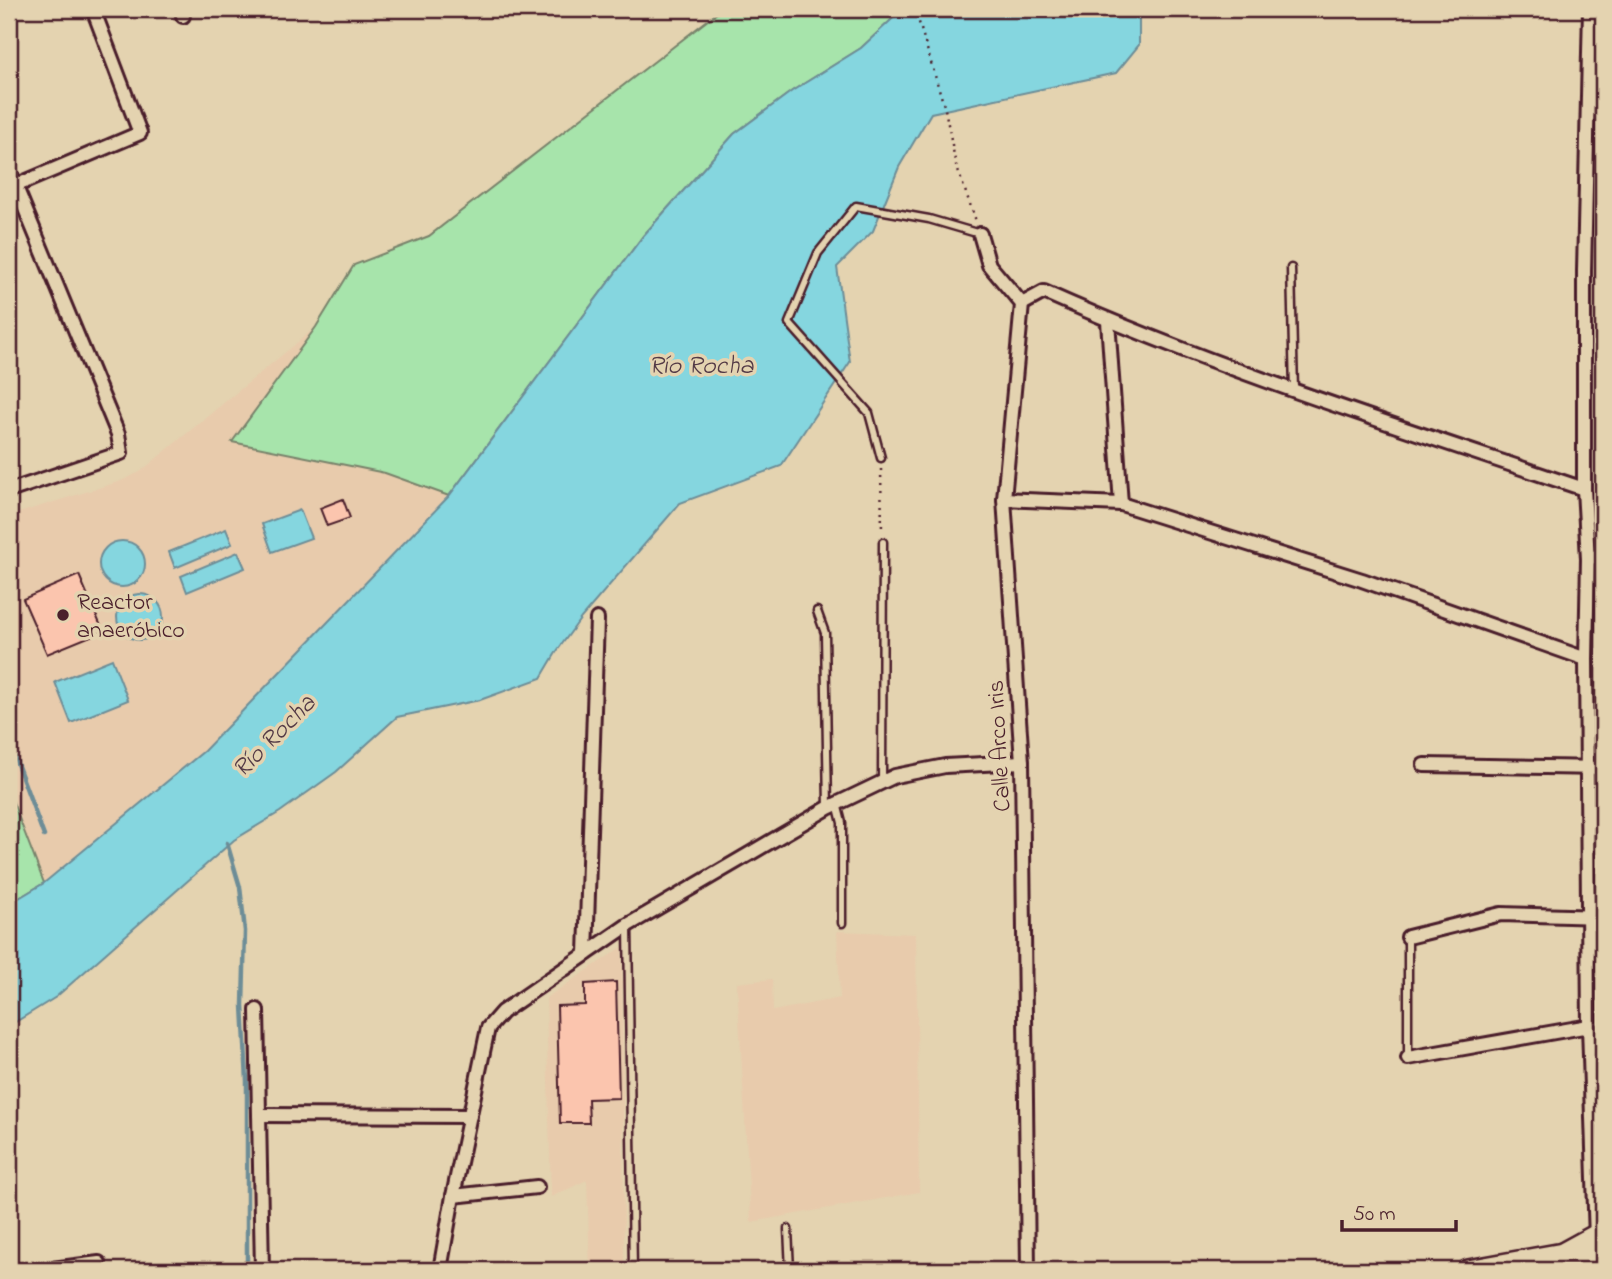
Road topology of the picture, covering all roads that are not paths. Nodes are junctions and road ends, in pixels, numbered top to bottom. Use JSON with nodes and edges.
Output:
{"nodes":[{"id":1,"x":93,"y":9,"type":"edge"},
{"id":2,"x":1590,"y":9,"type":"edge"},
{"id":3,"x":9,"y":170,"type":"edge"},
{"id":4,"x":15,"y":186,"type":"junction"},
{"id":5,"x":980,"y":234,"type":"joint"},
{"id":6,"x":1291,"y":268,"type":"dead end"},
{"id":7,"x":1022,"y":304,"type":"junction"},
{"id":8,"x":1108,"y":321,"type":"junction"},
{"id":9,"x":1294,"y":391,"type":"junction"},
{"id":10,"x":881,"y":458,"type":"road end"},
{"id":11,"x":1584,"y":489,"type":"junction"},
{"id":12,"x":9,"y":491,"type":"edge"},
{"id":13,"x":1004,"y":499,"type":"junction"},
{"id":14,"x":1121,"y":504,"type":"junction"},
{"id":15,"x":883,"y":542,"type":"road end"},
{"id":16,"x":1603,"y":554,"type":"edge"},
{"id":17,"x":1588,"y":559,"type":"junction"},
{"id":18,"x":817,"y":611,"type":"dead end"},
{"id":19,"x":597,"y":619,"type":"dead end"},
{"id":20,"x":1586,"y":659,"type":"junction"},
{"id":21,"x":1022,"y":762,"type":"junction"},
{"id":22,"x":1424,"y":765,"type":"dead end"},
{"id":23,"x":1587,"y":768,"type":"junction"},
{"id":24,"x":1603,"y":768,"type":"edge"},
{"id":25,"x":882,"y":782,"type":"junction"},
{"id":26,"x":832,"y":806,"type":"junction"},
{"id":27,"x":1588,"y":917,"type":"junction"},
{"id":28,"x":1603,"y":917,"type":"edge"},
{"id":29,"x":842,"y":923,"type":"dead end"},
{"id":30,"x":628,"y":925,"type":"junction"},
{"id":31,"x":1408,"y":937,"type":"joint"},
{"id":32,"x":586,"y":954,"type":"junction"},
{"id":33,"x":257,"y":1010,"type":"dead end"},
{"id":34,"x":1589,"y":1026,"type":"junction"},
{"id":35,"x":1408,"y":1058,"type":"joint"},
{"id":36,"x":259,"y":1115,"type":"junction"},
{"id":37,"x":470,"y":1116,"type":"junction"},
{"id":38,"x":537,"y":1187,"type":"dead end"},
{"id":39,"x":453,"y":1196,"type":"junction"},
{"id":40,"x":788,"y":1229,"type":"dead end"},
{"id":41,"x":1599,"y":1249,"type":"edge"},
{"id":42,"x":99,"y":1263,"type":"dead end"},
{"id":43,"x":44,"y":1270,"type":"edge"},
{"id":44,"x":262,"y":1270,"type":"edge"},
{"id":45,"x":439,"y":1270,"type":"edge"},
{"id":46,"x":633,"y":1270,"type":"edge"},
{"id":47,"x":790,"y":1270,"type":"edge"},
{"id":48,"x":1028,"y":1270,"type":"edge"},
{"id":49,"x":1468,"y":1270,"type":"edge"}],
"edges":[{"from":1,"to":4,"type":"street"},
{"from":2,"to":11,"type":"street"},
{"from":3,"to":4,"type":"street"},
{"from":4,"to":12,"type":"street"},
{"from":5,"to":7,"type":"street"},
{"from":5,"to":10,"type":"lane"},
{"from":6,"to":9,"type":"lane"},
{"from":7,"to":8,"type":"street"},
{"from":7,"to":13,"type":"street","name":"Calle Arco Iris"},
{"from":8,"to":9,"type":"street"},
{"from":8,"to":14,"type":"street"},
{"from":9,"to":11,"type":"street"},
{"from":11,"to":17,"type":"street"},
{"from":13,"to":14,"type":"street"},
{"from":13,"to":21,"type":"street","name":"Calle Arco Iris"},
{"from":14,"to":20,"type":"street"},
{"from":15,"to":25,"type":"lane"},
{"from":16,"to":17,"type":"street"},
{"from":17,"to":20,"type":"street"},
{"from":18,"to":26,"type":"lane"},
{"from":19,"to":32,"type":"street"},
{"from":20,"to":23,"type":"street"},
{"from":21,"to":25,"type":"street"},
{"from":21,"to":48,"type":"street","name":"Calle Arco Iris"},
{"from":22,"to":23,"type":"street"},
{"from":23,"to":24,"type":"street"},
{"from":23,"to":27,"type":"street"},
{"from":25,"to":26,"type":"street"},
{"from":26,"to":29,"type":"lane"},
{"from":26,"to":30,"type":"street"},
{"from":27,"to":28,"type":"street"},
{"from":27,"to":31,"type":"street"},
{"from":27,"to":34,"type":"street"},
{"from":30,"to":32,"type":"street"},
{"from":30,"to":46,"type":"lane"},
{"from":31,"to":35,"type":"lane"},
{"from":32,"to":37,"type":"street"},
{"from":33,"to":36,"type":"street"},
{"from":34,"to":35,"type":"street"},
{"from":34,"to":41,"type":"street"},
{"from":36,"to":37,"type":"street"},
{"from":36,"to":44,"type":"street"},
{"from":37,"to":39,"type":"street"},
{"from":38,"to":39,"type":"street"},
{"from":39,"to":45,"type":"street"},
{"from":40,"to":47,"type":"lane"},
{"from":41,"to":49,"type":"main road"},
{"from":42,"to":43,"type":"street"}]}
